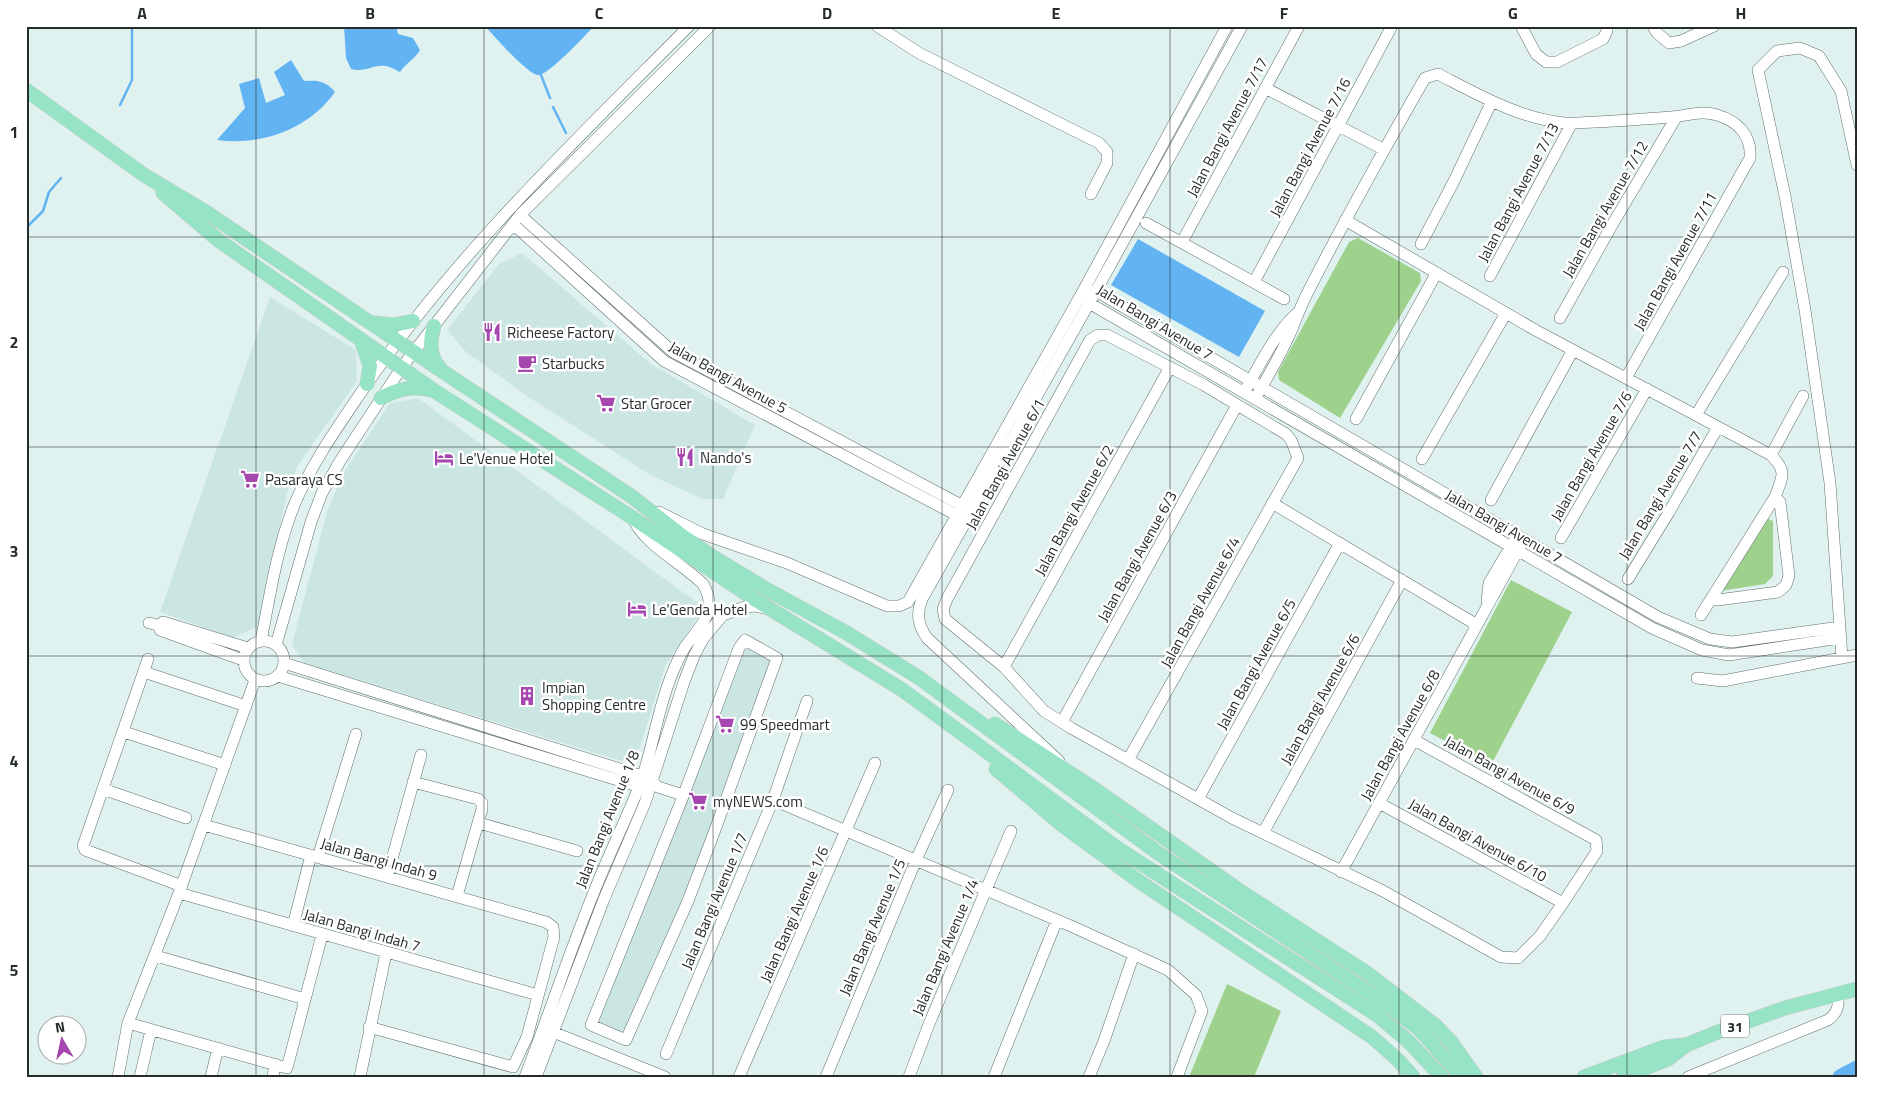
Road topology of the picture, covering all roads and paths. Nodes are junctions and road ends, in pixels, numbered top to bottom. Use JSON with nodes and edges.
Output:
{"nodes":[{"id":1,"x":689,"y":26,"type":"edge"},
{"id":2,"x":710,"y":26,"type":"edge"},
{"id":3,"x":877,"y":26,"type":"edge"},
{"id":4,"x":1226,"y":26,"type":"edge"},
{"id":5,"x":1242,"y":26,"type":"edge"},
{"id":6,"x":1299,"y":26,"type":"edge"},
{"id":7,"x":1392,"y":26,"type":"edge"},
{"id":8,"x":1521,"y":26,"type":"edge"},
{"id":9,"x":1607,"y":26,"type":"edge"},
{"id":10,"x":1653,"y":26,"type":"edge"},
{"id":11,"x":1714,"y":26,"type":"edge"},
{"id":12,"x":1266,"y":88,"type":"junction"},
{"id":13,"x":26,"y":90,"type":"edge"},
{"id":14,"x":1492,"y":101,"type":"junction"},
{"id":15,"x":1677,"y":116,"type":"junction"},
{"id":16,"x":1572,"y":123,"type":"junction"},
{"id":17,"x":1338,"y":126,"type":"junction"},
{"id":18,"x":580,"y":135,"type":"junction"},
{"id":19,"x":591,"y":146,"type":"junction"},
{"id":20,"x":1383,"y":149,"type":"junction"},
{"id":21,"x":1857,"y":165,"type":"edge"},
{"id":22,"x":144,"y":176,"type":"junction"},
{"id":23,"x":1091,"y":194,"type":"dead end"},
{"id":24,"x":523,"y":195,"type":"junction"},
{"id":25,"x":533,"y":204,"type":"junction"},
{"id":26,"x":514,"y":218,"type":"junction"},
{"id":27,"x":1345,"y":220,"type":"junction"},
{"id":28,"x":1146,"y":223,"type":"dead end"},
{"id":29,"x":494,"y":226,"type":"junction"},
{"id":30,"x":533,"y":226,"type":"junction"},
{"id":31,"x":528,"y":238,"type":"junction"},
{"id":32,"x":500,"y":241,"type":"junction"},
{"id":33,"x":1182,"y":242,"type":"junction"},
{"id":34,"x":1421,"y":244,"type":"dead end"},
{"id":35,"x":1783,"y":272,"type":"dead end"},
{"id":36,"x":1436,"y":274,"type":"junction"},
{"id":37,"x":1490,"y":276,"type":"dead end"},
{"id":38,"x":1254,"y":282,"type":"junction"},
{"id":39,"x":1096,"y":291,"type":"junction"},
{"id":40,"x":1082,"y":293,"type":"junction"},
{"id":41,"x":1284,"y":299,"type":"dead end"},
{"id":42,"x":1089,"y":303,"type":"junction"},
{"id":43,"x":1297,"y":312,"type":"junction"},
{"id":44,"x":1506,"y":313,"type":"junction"},
{"id":45,"x":1560,"y":318,"type":"dead end"},
{"id":46,"x":367,"y":321,"type":"junction"},
{"id":47,"x":414,"y":321,"type":"junction"},
{"id":48,"x":434,"y":326,"type":"junction"},
{"id":49,"x":362,"y":340,"type":"junction"},
{"id":50,"x":397,"y":341,"type":"junction"},
{"id":51,"x":1574,"y":350,"type":"junction"},
{"id":52,"x":413,"y":352,"type":"junction"},
{"id":53,"x":386,"y":356,"type":"junction"},
{"id":54,"x":402,"y":367,"type":"junction"},
{"id":55,"x":1170,"y":367,"type":"junction"},
{"id":56,"x":445,"y":374,"type":"junction"},
{"id":57,"x":1626,"y":378,"type":"junction"},
{"id":58,"x":1250,"y":381,"type":"junction"},
{"id":59,"x":367,"y":384,"type":"junction"},
{"id":60,"x":1262,"y":387,"type":"junction"},
{"id":61,"x":1647,"y":389,"type":"junction"},
{"id":62,"x":436,"y":392,"type":"junction"},
{"id":63,"x":1244,"y":392,"type":"junction"},
{"id":64,"x":1803,"y":396,"type":"dead end"},
{"id":65,"x":381,"y":398,"type":"junction"},
{"id":66,"x":1255,"y":399,"type":"junction"},
{"id":67,"x":1238,"y":405,"type":"junction"},
{"id":68,"x":1696,"y":415,"type":"junction"},
{"id":69,"x":1356,"y":419,"type":"dead end"},
{"id":70,"x":1718,"y":427,"type":"junction"},
{"id":71,"x":1770,"y":455,"type":"junction"},
{"id":72,"x":1422,"y":459,"type":"dead end"},
{"id":73,"x":631,"y":496,"type":"junction"},
{"id":74,"x":1775,"y":497,"type":"junction"},
{"id":75,"x":1491,"y":500,"type":"dead end"},
{"id":76,"x":1272,"y":503,"type":"junction"},
{"id":77,"x":965,"y":513,"type":"junction"},
{"id":78,"x":633,"y":518,"type":"junction"},
{"id":79,"x":1521,"y":537,"type":"junction"},
{"id":80,"x":1561,"y":538,"type":"dead end"},
{"id":81,"x":1340,"y":543,"type":"junction"},
{"id":82,"x":1514,"y":549,"type":"junction"},
{"id":83,"x":1628,"y":579,"type":"dead end"},
{"id":84,"x":1402,"y":580,"type":"junction"},
{"id":85,"x":1616,"y":592,"type":"junction"},
{"id":86,"x":1712,"y":598,"type":"junction"},
{"id":87,"x":1609,"y":604,"type":"junction"},
{"id":88,"x":774,"y":612,"type":"junction"},
{"id":89,"x":1701,"y":615,"type":"dead end"},
{"id":90,"x":149,"y":623,"type":"dead end"},
{"id":91,"x":1477,"y":625,"type":"junction"},
{"id":92,"x":162,"y":626,"type":"junction"},
{"id":93,"x":1840,"y":632,"type":"junction"},
{"id":94,"x":261,"y":641,"type":"junction"},
{"id":95,"x":276,"y":644,"type":"junction"},
{"id":96,"x":248,"y":648,"type":"junction"},
{"id":97,"x":1857,"y":655,"type":"edge"},
{"id":98,"x":1842,"y":658,"type":"junction"},
{"id":99,"x":148,"y":659,"type":"dead end"},
{"id":100,"x":243,"y":660,"type":"junction"},
{"id":101,"x":284,"y":663,"type":"junction"},
{"id":102,"x":1004,"y":667,"type":"junction"},
{"id":103,"x":144,"y":672,"type":"junction"},
{"id":104,"x":278,"y":676,"type":"junction"},
{"id":105,"x":918,"y":677,"type":"junction"},
{"id":106,"x":1697,"y":678,"type":"dead end"},
{"id":107,"x":256,"y":680,"type":"junction"},
{"id":108,"x":901,"y":690,"type":"junction"},
{"id":109,"x":807,"y":702,"type":"dead end"},
{"id":110,"x":246,"y":706,"type":"junction"},
{"id":111,"x":1062,"y":722,"type":"junction"},
{"id":112,"x":124,"y":732,"type":"junction"},
{"id":113,"x":356,"y":734,"type":"dead end"},
{"id":114,"x":1414,"y":740,"type":"junction"},
{"id":115,"x":421,"y":755,"type":"dead end"},
{"id":116,"x":1128,"y":760,"type":"junction"},
{"id":117,"x":875,"y":763,"type":"dead end"},
{"id":118,"x":225,"y":765,"type":"junction"},
{"id":119,"x":413,"y":782,"type":"junction"},
{"id":120,"x":648,"y":784,"type":"junction"},
{"id":121,"x":1092,"y":788,"type":"junction"},
{"id":122,"x":103,"y":789,"type":"junction"},
{"id":123,"x":948,"y":790,"type":"dead end"},
{"id":124,"x":683,"y":795,"type":"junction"},
{"id":125,"x":1198,"y":799,"type":"junction"},
{"id":126,"x":773,"y":800,"type":"junction"},
{"id":127,"x":1379,"y":803,"type":"junction"},
{"id":128,"x":186,"y":818,"type":"dead end"},
{"id":129,"x":478,"y":822,"type":"junction"},
{"id":130,"x":204,"y":825,"type":"junction"},
{"id":131,"x":847,"y":831,"type":"junction"},
{"id":132,"x":1011,"y":831,"type":"dead end"},
{"id":133,"x":1263,"y":833,"type":"junction"},
{"id":134,"x":577,"y":850,"type":"dead end"},
{"id":135,"x":314,"y":856,"type":"junction"},
{"id":136,"x":916,"y":860,"type":"junction"},
{"id":137,"x":1341,"y":872,"type":"junction"},
{"id":138,"x":387,"y":876,"type":"junction"},
{"id":139,"x":180,"y":890,"type":"junction"},
{"id":140,"x":985,"y":890,"type":"junction"},
{"id":141,"x":457,"y":896,"type":"junction"},
{"id":142,"x":1563,"y":903,"type":"junction"},
{"id":143,"x":1056,"y":920,"type":"junction"},
{"id":144,"x":293,"y":926,"type":"junction"},
{"id":145,"x":322,"y":934,"type":"junction"},
{"id":146,"x":386,"y":953,"type":"junction"},
{"id":147,"x":1134,"y":954,"type":"junction"},
{"id":148,"x":156,"y":956,"type":"junction"},
{"id":149,"x":1857,"y":989,"type":"edge"},
{"id":150,"x":1837,"y":994,"type":"junction"},
{"id":151,"x":538,"y":995,"type":"junction"},
{"id":152,"x":305,"y":999,"type":"junction"},
{"id":153,"x":128,"y":1023,"type":"junction"},
{"id":154,"x":369,"y":1027,"type":"junction"},
{"id":155,"x":151,"y":1030,"type":"junction"},
{"id":156,"x":548,"y":1030,"type":"junction"},
{"id":157,"x":1686,"y":1045,"type":"junction"},
{"id":158,"x":218,"y":1048,"type":"junction"},
{"id":159,"x":666,"y":1054,"type":"dead end"},
{"id":160,"x":1464,"y":1059,"type":"junction"},
{"id":161,"x":275,"y":1064,"type":"junction"},
{"id":162,"x":1585,"y":1076,"type":"edge"},
{"id":163,"x":118,"y":1077,"type":"edge"},
{"id":164,"x":140,"y":1077,"type":"edge"},
{"id":165,"x":211,"y":1077,"type":"edge"},
{"id":166,"x":273,"y":1077,"type":"edge"},
{"id":167,"x":360,"y":1077,"type":"edge"},
{"id":168,"x":525,"y":1077,"type":"edge"},
{"id":169,"x":536,"y":1077,"type":"edge"},
{"id":170,"x":665,"y":1077,"type":"edge"},
{"id":171,"x":739,"y":1077,"type":"edge"},
{"id":172,"x":826,"y":1077,"type":"edge"},
{"id":173,"x":909,"y":1077,"type":"edge"},
{"id":174,"x":994,"y":1077,"type":"edge"},
{"id":175,"x":1089,"y":1077,"type":"edge"},
{"id":176,"x":1177,"y":1077,"type":"edge"},
{"id":177,"x":1412,"y":1077,"type":"edge"},
{"id":178,"x":1442,"y":1077,"type":"edge"},
{"id":179,"x":1462,"y":1077,"type":"edge"},
{"id":180,"x":1476,"y":1077,"type":"edge"},
{"id":181,"x":1486,"y":1077,"type":"edge"},
{"id":182,"x":1623,"y":1077,"type":"edge"},
{"id":183,"x":1688,"y":1077,"type":"edge"}],
"edges":[{"from":1,"to":18,"type":"street"},
{"from":2,"to":19,"type":"street"},
{"from":3,"to":23,"type":"street"},
{"from":4,"to":40,"type":"street"},
{"from":5,"to":39,"type":"street"},
{"from":6,"to":12,"type":"street","name":"Jalan Bangi Avenue 7/17"},
{"from":7,"to":17,"type":"street","name":"Jalan Bangi Avenue 7/16"},
{"from":8,"to":9,"type":"street"},
{"from":10,"to":11,"type":"street"},
{"from":12,"to":17,"type":"street"},
{"from":12,"to":33,"type":"street","name":"Jalan Bangi Avenue 7/17"},
{"from":13,"to":22,"type":"main road"},
{"from":14,"to":16,"type":"street"},
{"from":14,"to":20,"type":"street"},
{"from":14,"to":34,"type":"street"},
{"from":15,"to":16,"type":"street"},
{"from":15,"to":45,"type":"street","name":"Jalan Bangi Avenue 7/12"},
{"from":15,"to":57,"type":"street","name":"Jalan Bangi Avenue 7/11"},
{"from":16,"to":37,"type":"street","name":"Jalan Bangi Avenue 7/13"},
{"from":17,"to":20,"type":"street"},
{"from":17,"to":38,"type":"street","name":"Jalan Bangi Avenue 7/16"},
{"from":18,"to":19,"type":"street"},
{"from":18,"to":24,"type":"street"},
{"from":19,"to":25,"type":"street"},
{"from":20,"to":27,"type":"street"},
{"from":21,"to":93,"type":"street"},
{"from":22,"to":46,"type":"main road"},
{"from":22,"to":49,"type":"main road"},
{"from":24,"to":26,"type":"street"},
{"from":24,"to":29,"type":"street"},
{"from":25,"to":26,"type":"street"},
{"from":25,"to":30,"type":"street"},
{"from":26,"to":29,"type":"street"},
{"from":26,"to":30,"type":"street","name":"Jalan Bangi Avenue 5"},
{"from":26,"to":31,"type":"street","name":"Jalan Bangi Avenue 5"},
{"from":26,"to":32,"type":"street"},
{"from":27,"to":36,"type":"street"},
{"from":27,"to":43,"type":"street"},
{"from":28,"to":33,"type":"street"},
{"from":29,"to":47,"type":"street"},
{"from":30,"to":77,"type":"street","name":"Jalan Bangi Avenue 5"},
{"from":31,"to":32,"type":"street"},
{"from":31,"to":77,"type":"street","name":"Jalan Bangi Avenue 5"},
{"from":32,"to":48,"type":"street"},
{"from":33,"to":38,"type":"street"},
{"from":35,"to":68,"type":"street"},
{"from":36,"to":44,"type":"street"},
{"from":36,"to":69,"type":"street"},
{"from":38,"to":41,"type":"street"},
{"from":39,"to":40,"type":"street","name":"Jalan Bangi Avenue 7"},
{"from":39,"to":42,"type":"street"},
{"from":39,"to":58,"type":"street","name":"Jalan Bangi Avenue 7"},
{"from":40,"to":42,"type":"street","name":"Jalan Bangi Avenue 7"},
{"from":40,"to":77,"type":"street"},
{"from":42,"to":63,"type":"street","name":"Jalan Bangi Avenue 7"},
{"from":42,"to":77,"type":"street"},
{"from":43,"to":58,"type":"street"},
{"from":43,"to":60,"type":"street"},
{"from":44,"to":51,"type":"street"},
{"from":44,"to":72,"type":"street"},
{"from":46,"to":47,"type":"main road"},
{"from":46,"to":50,"type":"main road"},
{"from":47,"to":50,"type":"street"},
{"from":48,"to":52,"type":"street"},
{"from":48,"to":56,"type":"main road"},
{"from":49,"to":53,"type":"main road"},
{"from":49,"to":59,"type":"main road"},
{"from":50,"to":52,"type":"main road"},
{"from":50,"to":53,"type":"street"},
{"from":51,"to":57,"type":"street"},
{"from":51,"to":75,"type":"street"},
{"from":52,"to":54,"type":"street"},
{"from":52,"to":56,"type":"main road"},
{"from":53,"to":54,"type":"main road"},
{"from":53,"to":59,"type":"street"},
{"from":54,"to":62,"type":"main road"},
{"from":54,"to":65,"type":"street"},
{"from":55,"to":67,"type":"street"},
{"from":55,"to":102,"type":"street","name":"Jalan Bangi Avenue 6/2"},
{"from":55,"to":102,"type":"street","name":"Jalan Bangi Avenue 6/1"},
{"from":56,"to":73,"type":"main road"},
{"from":57,"to":61,"type":"street"},
{"from":58,"to":60,"type":"street","name":"Jalan Bangi Avenue 7"},
{"from":58,"to":63,"type":"street"},
{"from":59,"to":94,"type":"street"},
{"from":60,"to":66,"type":"street"},
{"from":60,"to":79,"type":"street","name":"Jalan Bangi Avenue 7"},
{"from":61,"to":68,"type":"street"},
{"from":61,"to":80,"type":"street","name":"Jalan Bangi Avenue 7/6"},
{"from":62,"to":65,"type":"main road"},
{"from":62,"to":78,"type":"main road"},
{"from":63,"to":66,"type":"street","name":"Jalan Bangi Avenue 7"},
{"from":64,"to":71,"type":"street"},
{"from":65,"to":95,"type":"street"},
{"from":66,"to":82,"type":"street","name":"Jalan Bangi Avenue 7"},
{"from":67,"to":76,"type":"street","name":"Jalan Bangi Avenue 6/4"},
{"from":67,"to":111,"type":"street","name":"Jalan Bangi Avenue 6/3"},
{"from":68,"to":70,"type":"street"},
{"from":70,"to":71,"type":"street"},
{"from":70,"to":83,"type":"street","name":"Jalan Bangi Avenue 7/7"},
{"from":71,"to":74,"type":"street"},
{"from":73,"to":77,"type":"street"},
{"from":73,"to":105,"type":"main road"},
{"from":74,"to":86,"type":"street"},
{"from":74,"to":86,"type":"street"},
{"from":76,"to":81,"type":"street"},
{"from":76,"to":116,"type":"street","name":"Jalan Bangi Avenue 6/4"},
{"from":77,"to":121,"type":"street"},
{"from":78,"to":88,"type":"main road"},
{"from":78,"to":120,"type":"street","name":"Jalan Bangi Avenue 1/8"},
{"from":79,"to":82,"type":"street","name":"Jalan Bangi Avenue 6/8"},
{"from":79,"to":85,"type":"street","name":"Jalan Bangi Avenue 7"},
{"from":81,"to":84,"type":"street"},
{"from":81,"to":125,"type":"street","name":"Jalan Bangi Avenue 6/5"},
{"from":82,"to":87,"type":"street","name":"Jalan Bangi Avenue 7"},
{"from":82,"to":91,"type":"street","name":"Jalan Bangi Avenue 6/8"},
{"from":84,"to":91,"type":"street"},
{"from":84,"to":133,"type":"street","name":"Jalan Bangi Avenue 6/6"},
{"from":85,"to":87,"type":"street"},
{"from":85,"to":93,"type":"street","name":"Jalan Bangi Avenue 7"},
{"from":86,"to":89,"type":"street"},
{"from":87,"to":93,"type":"street","name":"Jalan Bangi Avenue 7"},
{"from":88,"to":108,"type":"main road"},
{"from":88,"to":120,"type":"street","name":"Jalan Bangi Avenue 1/8"},
{"from":90,"to":92,"type":"street"},
{"from":91,"to":114,"type":"street","name":"Jalan Bangi Avenue 6/8"},
{"from":92,"to":96,"type":"street"},
{"from":92,"to":100,"type":"street"},
{"from":93,"to":98,"type":"street"},
{"from":94,"to":95,"type":"street"},
{"from":94,"to":96,"type":"street"},
{"from":95,"to":101,"type":"street"},
{"from":96,"to":100,"type":"street"},
{"from":97,"to":98,"type":"street"},
{"from":98,"to":106,"type":"street"},
{"from":99,"to":103,"type":"street"},
{"from":100,"to":107,"type":"street"},
{"from":101,"to":104,"type":"street"},
{"from":101,"to":120,"type":"street"},
{"from":102,"to":111,"type":"street"},
{"from":103,"to":110,"type":"street"},
{"from":103,"to":112,"type":"street"},
{"from":104,"to":107,"type":"street"},
{"from":104,"to":120,"type":"street"},
{"from":105,"to":121,"type":"main road"},
{"from":105,"to":179,"type":"main road"},
{"from":107,"to":110,"type":"street"},
{"from":108,"to":177,"type":"main road"},
{"from":108,"to":178,"type":"main road"},
{"from":109,"to":126,"type":"street","name":"Jalan Bangi Avenue 1/7"},
{"from":110,"to":118,"type":"street"},
{"from":111,"to":116,"type":"street"},
{"from":112,"to":118,"type":"street"},
{"from":112,"to":122,"type":"street"},
{"from":113,"to":135,"type":"street"},
{"from":114,"to":127,"type":"street","name":"Jalan Bangi Avenue 6/8"},
{"from":114,"to":142,"type":"street","name":"Jalan Bangi Avenue 6/9"},
{"from":115,"to":119,"type":"street"},
{"from":116,"to":125,"type":"street"},
{"from":117,"to":131,"type":"street","name":"Jalan Bangi Avenue 1/6"},
{"from":118,"to":130,"type":"street"},
{"from":119,"to":129,"type":"street"},
{"from":119,"to":138,"type":"street"},
{"from":120,"to":124,"type":"street"},
{"from":120,"to":156,"type":"street","name":"Jalan Bangi Avenue 1/8"},
{"from":121,"to":160,"type":"main road"},
{"from":122,"to":128,"type":"street"},
{"from":122,"to":139,"type":"street","name":"Jalan Bangi Indah 7"},
{"from":123,"to":136,"type":"street","name":"Jalan Bangi Avenue 1/5"},
{"from":124,"to":124,"type":"street"},
{"from":125,"to":133,"type":"street"},
{"from":126,"to":131,"type":"street"},
{"from":126,"to":159,"type":"street","name":"Jalan Bangi Avenue 1/7"},
{"from":127,"to":137,"type":"street","name":"Jalan Bangi Avenue 6/8"},
{"from":127,"to":142,"type":"street","name":"Jalan Bangi Avenue 6/10"},
{"from":129,"to":134,"type":"street"},
{"from":129,"to":141,"type":"street"},
{"from":130,"to":135,"type":"street","name":"Jalan Bangi Indah 9"},
{"from":130,"to":139,"type":"street"},
{"from":131,"to":136,"type":"street"},
{"from":131,"to":171,"type":"street","name":"Jalan Bangi Avenue 1/6"},
{"from":132,"to":140,"type":"street","name":"Jalan Bangi Avenue 1/4"},
{"from":133,"to":137,"type":"street"},
{"from":135,"to":138,"type":"street","name":"Jalan Bangi Indah 9"},
{"from":135,"to":144,"type":"street"},
{"from":136,"to":140,"type":"street"},
{"from":136,"to":172,"type":"street","name":"Jalan Bangi Avenue 1/5"},
{"from":137,"to":142,"type":"street"},
{"from":138,"to":141,"type":"street","name":"Jalan Bangi Indah 9"},
{"from":139,"to":144,"type":"street","name":"Jalan Bangi Indah 7"},
{"from":139,"to":148,"type":"street"},
{"from":140,"to":143,"type":"street"},
{"from":140,"to":173,"type":"street","name":"Jalan Bangi Avenue 1/4"},
{"from":141,"to":151,"type":"street","name":"Jalan Bangi Indah 9"},
{"from":143,"to":147,"type":"street"},
{"from":143,"to":174,"type":"street"},
{"from":144,"to":145,"type":"street","name":"Jalan Bangi Indah 7"},
{"from":145,"to":146,"type":"street","name":"Jalan Bangi Indah 7"},
{"from":145,"to":152,"type":"street"},
{"from":146,"to":151,"type":"street","name":"Jalan Bangi Indah 7"},
{"from":146,"to":154,"type":"street"},
{"from":147,"to":175,"type":"street"},
{"from":147,"to":176,"type":"street"},
{"from":148,"to":152,"type":"street"},
{"from":148,"to":153,"type":"street"},
{"from":149,"to":150,"type":"main road","number":"31"},
{"from":150,"to":157,"type":"main road","number":"31"},
{"from":150,"to":183,"type":"street"},
{"from":151,"to":154,"type":"street"},
{"from":152,"to":161,"type":"street"},
{"from":153,"to":155,"type":"street"},
{"from":153,"to":163,"type":"street"},
{"from":154,"to":167,"type":"street"},
{"from":155,"to":158,"type":"street"},
{"from":155,"to":164,"type":"street"},
{"from":156,"to":168,"type":"street","name":"Jalan Bangi Avenue 1/8"},
{"from":156,"to":169,"type":"street","name":"Jalan Bangi Avenue 1/8"},
{"from":156,"to":170,"type":"street"},
{"from":157,"to":162,"type":"main road","number":"31"},
{"from":157,"to":182,"type":"main road","number":"31"},
{"from":158,"to":161,"type":"street"},
{"from":158,"to":165,"type":"street"},
{"from":160,"to":180,"type":"main road"},
{"from":160,"to":181,"type":"main road"},
{"from":161,"to":166,"type":"street"}]}
